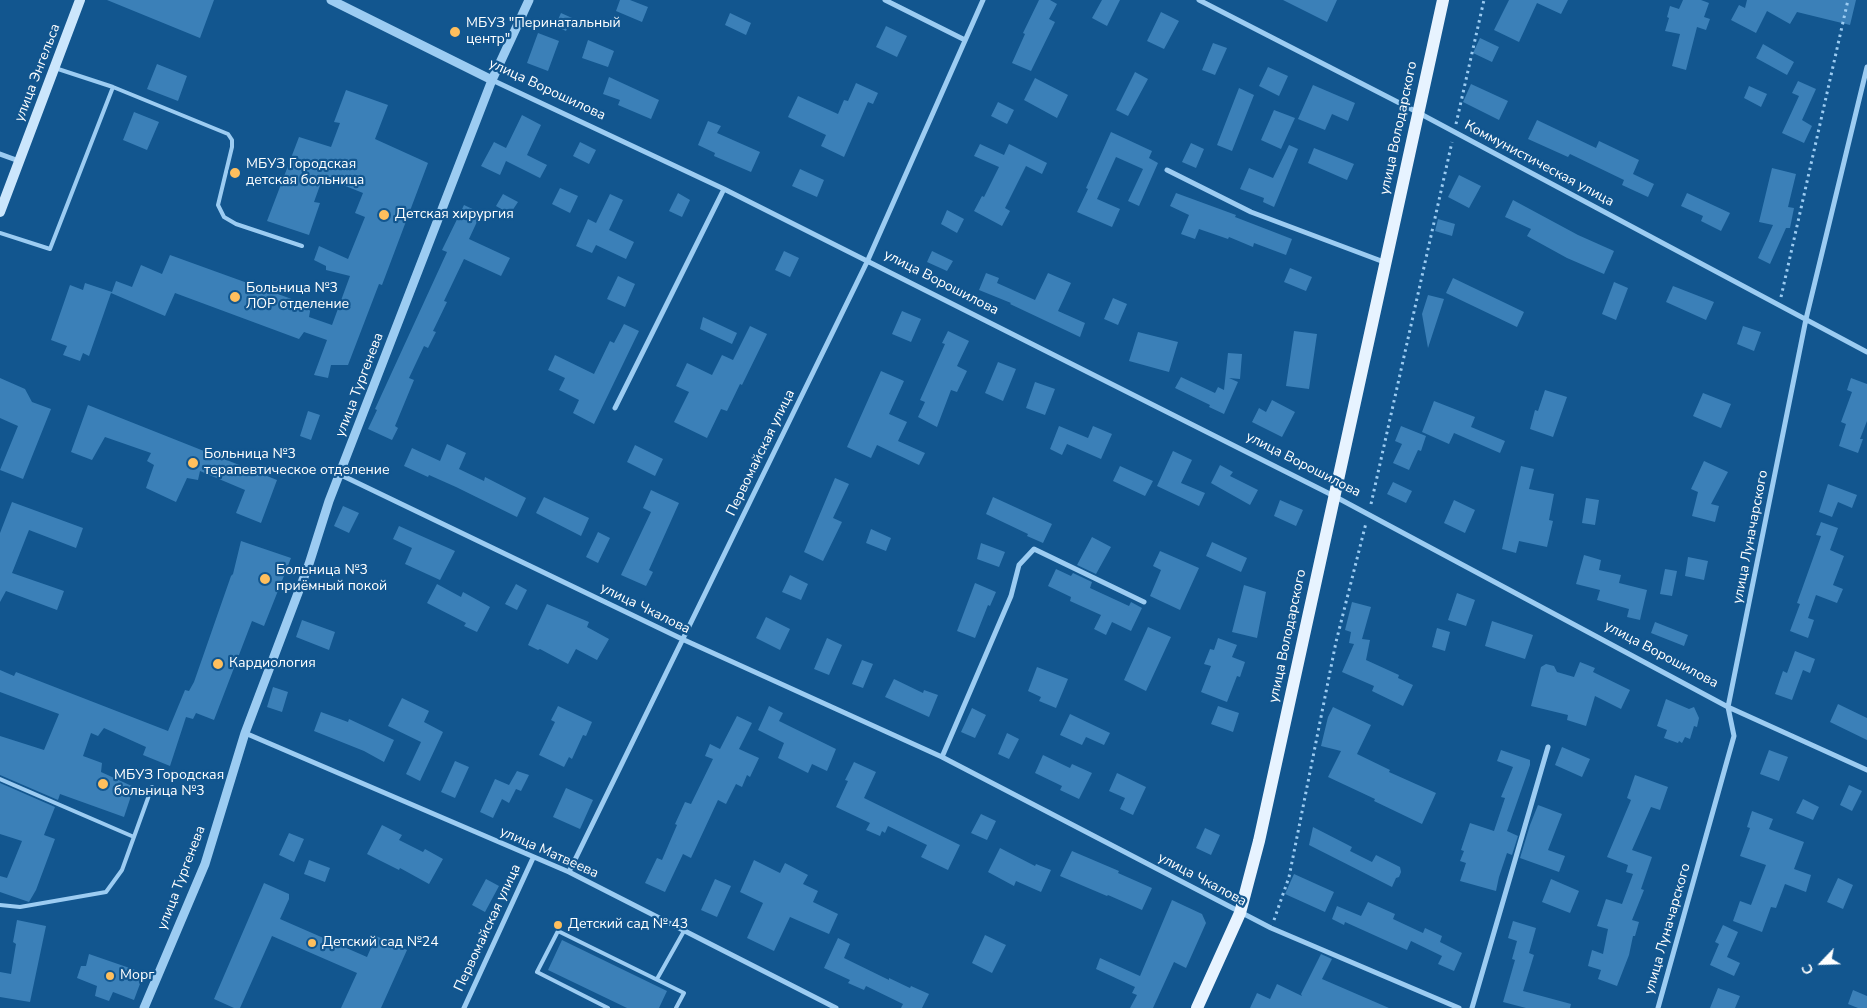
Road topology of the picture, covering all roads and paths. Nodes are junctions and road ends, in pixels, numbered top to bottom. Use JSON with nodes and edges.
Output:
{"nodes":[{"id":1,"x":80,"y":0,"type":"edge"},
{"id":2,"x":331,"y":0,"type":"edge"},
{"id":3,"x":529,"y":0,"type":"edge"},
{"id":4,"x":885,"y":0,"type":"edge"},
{"id":5,"x":983,"y":0,"type":"edge"},
{"id":6,"x":1199,"y":0,"type":"edge"},
{"id":7,"x":1442,"y":0,"type":"edge"},
{"id":8,"x":1484,"y":0,"type":"edge"},
{"id":9,"x":1848,"y":0,"type":"edge"},
{"id":10,"x":966,"y":40,"type":"junction"},
{"id":11,"x":1867,"y":67,"type":"edge"},
{"id":12,"x":55,"y":68,"type":"junction"},
{"id":13,"x":492,"y":80,"type":"junction"},
{"id":14,"x":113,"y":87,"type":"junction"},
{"id":15,"x":1418,"y":112,"type":"junction"},
{"id":16,"x":1454,"y":131,"type":"junction"},
{"id":17,"x":0,"y":154,"type":"edge"},
{"id":18,"x":19,"y":162,"type":"junction"},
{"id":19,"x":1168,"y":170,"type":"dead end"},
{"id":20,"x":724,"y":189,"type":"junction"},
{"id":21,"x":0,"y":212,"type":"edge"},
{"id":22,"x":0,"y":233,"type":"edge"},
{"id":23,"x":302,"y":246,"type":"dead end"},
{"id":24,"x":867,"y":262,"type":"junction"},
{"id":25,"x":1384,"y":262,"type":"junction"},
{"id":26,"x":1780,"y":305,"type":"junction"},
{"id":27,"x":1806,"y":319,"type":"junction"},
{"id":28,"x":1867,"y":352,"type":"edge"},
{"id":29,"x":615,"y":408,"type":"dead end"},
{"id":30,"x":341,"y":475,"type":"junction"},
{"id":31,"x":1334,"y":496,"type":"junction"},
{"id":32,"x":1369,"y":514,"type":"junction"},
{"id":33,"x":1144,"y":602,"type":"dead end"},
{"id":34,"x":682,"y":639,"type":"junction"},
{"id":35,"x":1728,"y":707,"type":"junction"},
{"id":36,"x":245,"y":733,"type":"junction"},
{"id":37,"x":1548,"y":747,"type":"dead end"},
{"id":38,"x":942,"y":757,"type":"junction"},
{"id":39,"x":1867,"y":770,"type":"edge"},
{"id":40,"x":0,"y":779,"type":"edge"},
{"id":41,"x":152,"y":787,"type":"dead end"},
{"id":42,"x":134,"y":837,"type":"junction"},
{"id":43,"x":533,"y":858,"type":"junction"},
{"id":44,"x":569,"y":872,"type":"junction"},
{"id":45,"x":0,"y":905,"type":"edge"},
{"id":46,"x":1240,"y":913,"type":"junction"},
{"id":47,"x":1271,"y":928,"type":"junction"},
{"id":48,"x":684,"y":931,"type":"junction"},
{"id":49,"x":657,"y":980,"type":"junction"},
{"id":50,"x":144,"y":1008,"type":"edge"},
{"id":51,"x":464,"y":1008,"type":"edge"},
{"id":52,"x":608,"y":1008,"type":"edge"},
{"id":53,"x":676,"y":1008,"type":"edge"},
{"id":54,"x":836,"y":1008,"type":"edge"},
{"id":55,"x":1197,"y":1008,"type":"edge"},
{"id":56,"x":1459,"y":1008,"type":"edge"},
{"id":57,"x":1472,"y":1008,"type":"edge"},
{"id":58,"x":1658,"y":1008,"type":"edge"}],
"edges":[{"from":1,"to":12,"type":"main road","name":"улица Энгельса"},
{"from":2,"to":13,"type":"street","name":"улица Ворошилова"},
{"from":3,"to":13,"type":"street","name":"улица Тургенева"},
{"from":4,"to":10,"type":"street"},
{"from":5,"to":10,"type":"street","name":"Первомайская улица"},
{"from":6,"to":15,"type":"street","name":"Коммунистическая улица"},
{"from":7,"to":15,"type":"main road","name":"улица Володарского"},
{"from":8,"to":16,"type":"path"},
{"from":9,"to":26,"type":"path"},
{"from":10,"to":24,"type":"street","name":"Первомайская улица"},
{"from":11,"to":27,"type":"street","name":"улица Луначарского"},
{"from":12,"to":14,"type":"lane"},
{"from":12,"to":18,"type":"main road","name":"улица Энгельса"},
{"from":13,"to":20,"type":"street","name":"улица Ворошилова"},
{"from":13,"to":30,"type":"street","name":"улица Тургенева"},
{"from":14,"to":22,"type":"lane"},
{"from":14,"to":23,"type":"lane"},
{"from":15,"to":16,"type":"street","name":"Коммунистическая улица"},
{"from":15,"to":25,"type":"main road","name":"улица Володарского"},
{"from":16,"to":26,"type":"street","name":"Коммунистическая улица"},
{"from":16,"to":32,"type":"path"},
{"from":17,"to":18,"type":"street"},
{"from":18,"to":21,"type":"main road","name":"улица Энгельса"},
{"from":19,"to":25,"type":"street"},
{"from":20,"to":24,"type":"street","name":"улица Ворошилова"},
{"from":20,"to":29,"type":"street"},
{"from":24,"to":31,"type":"street","name":"улица Ворошилова"},
{"from":24,"to":34,"type":"street","name":"Первомайская улица"},
{"from":25,"to":31,"type":"main road","name":"улица Володарского"},
{"from":26,"to":27,"type":"street","name":"Коммунистическая улица"},
{"from":27,"to":28,"type":"street","name":"Коммунистическая улица"},
{"from":27,"to":35,"type":"street","name":"улица Луначарского"},
{"from":30,"to":34,"type":"street","name":"улица Чкалова"},
{"from":30,"to":36,"type":"street","name":"улица Тургенева"},
{"from":31,"to":32,"type":"street","name":"улица Ворошилова"},
{"from":31,"to":46,"type":"main road","name":"улица Володарского"},
{"from":32,"to":35,"type":"street","name":"улица Ворошилова"},
{"from":32,"to":47,"type":"path"},
{"from":33,"to":38,"type":"street"},
{"from":34,"to":38,"type":"street","name":"улица Чкалова"},
{"from":34,"to":44,"type":"street","name":"Первомайская улица"},
{"from":35,"to":39,"type":"street","name":"улица Ворошилова"},
{"from":35,"to":58,"type":"street","name":"улица Луначарского"},
{"from":36,"to":43,"type":"street","name":"улица Матвеева"},
{"from":36,"to":50,"type":"street","name":"улица Тургенева"},
{"from":37,"to":57,"type":"street"},
{"from":38,"to":46,"type":"street","name":"улица Чкалова"},
{"from":40,"to":42,"type":"lane"},
{"from":41,"to":42,"type":"lane"},
{"from":42,"to":45,"type":"lane"},
{"from":43,"to":44,"type":"street","name":"улица Матвеева"},
{"from":43,"to":51,"type":"street","name":"Первомайская улица"},
{"from":44,"to":48,"type":"street","name":"улица Матвеева"},
{"from":46,"to":47,"type":"street","name":"улица Чкалова"},
{"from":46,"to":55,"type":"main road","name":"улица Володарского"},
{"from":47,"to":56,"type":"street","name":"улица Чкалова"},
{"from":48,"to":49,"type":"lane"},
{"from":48,"to":54,"type":"street","name":"улица Матвеева"},
{"from":49,"to":52,"type":"lane"},
{"from":49,"to":53,"type":"lane"}]}
